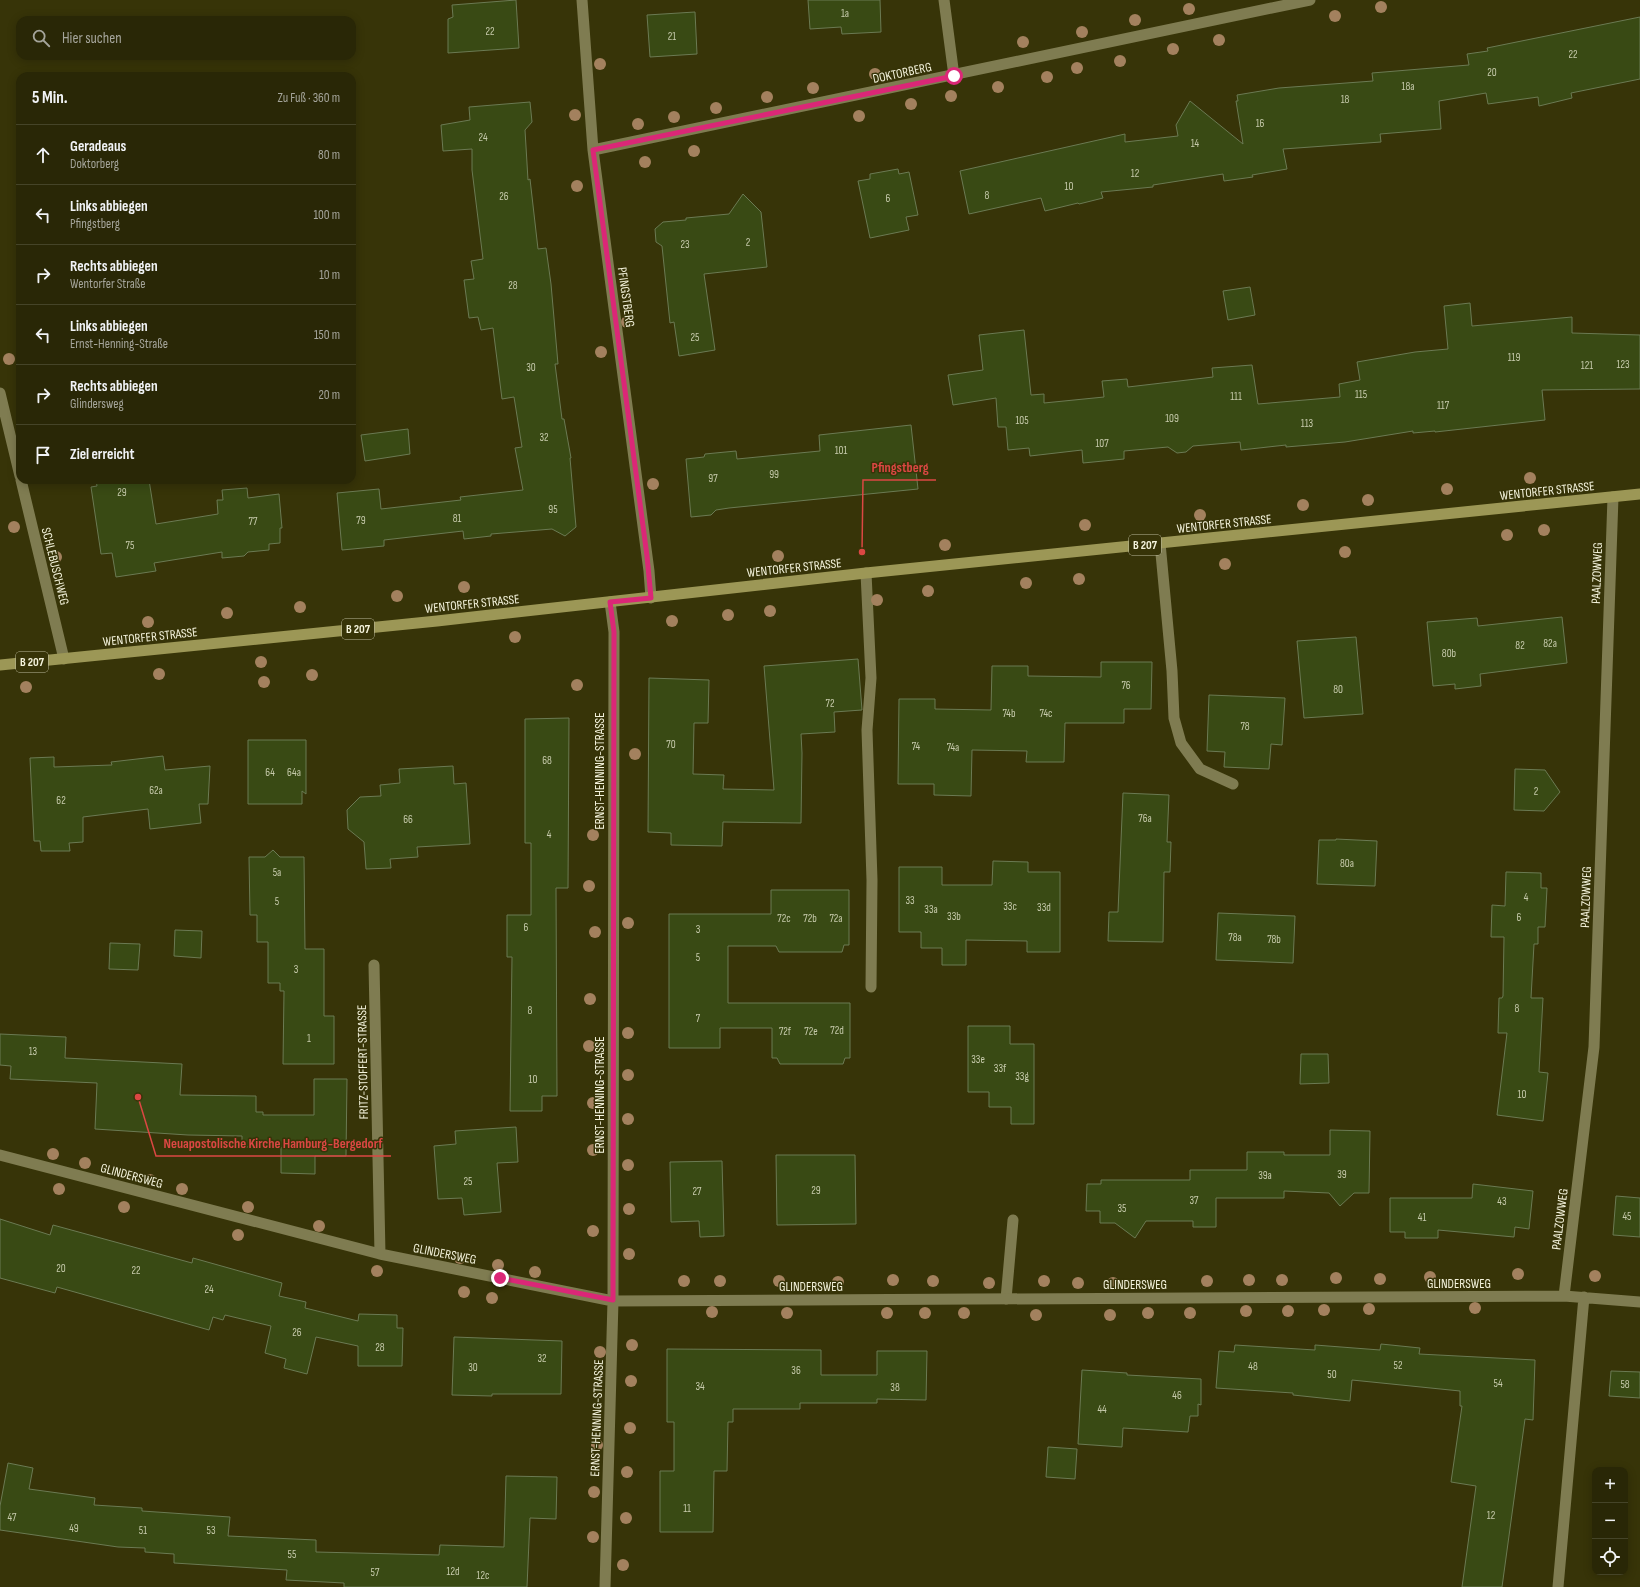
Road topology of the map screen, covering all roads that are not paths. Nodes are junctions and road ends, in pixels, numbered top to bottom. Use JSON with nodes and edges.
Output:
{"nodes":[{"id":1,"x":582,"y":0,"type":"edge"},
{"id":2,"x":944,"y":0,"type":"edge"},
{"id":3,"x":1310,"y":0,"type":"edge"},
{"id":4,"x":954,"y":76,"type":"junction"},
{"id":5,"x":593,"y":150,"type":"junction"},
{"id":6,"x":0,"y":394,"type":"edge"},
{"id":7,"x":16,"y":460,"type":"edge"},
{"id":8,"x":22,"y":484,"type":"edge"},
{"id":9,"x":1640,"y":494,"type":"edge"},
{"id":10,"x":1613,"y":497,"type":"junction"},
{"id":11,"x":1160,"y":543,"type":"junction"},
{"id":12,"x":866,"y":573,"type":"junction"},
{"id":13,"x":651,"y":598,"type":"junction"},
{"id":14,"x":610,"y":602,"type":"junction"},
{"id":15,"x":64,"y":659,"type":"junction"},
{"id":16,"x":0,"y":665,"type":"edge"},
{"id":17,"x":1233,"y":784,"type":"dead end"},
{"id":18,"x":374,"y":965,"type":"dead end"},
{"id":19,"x":871,"y":987,"type":"dead end"},
{"id":20,"x":0,"y":1155,"type":"edge"},
{"id":21,"x":1013,"y":1220,"type":"dead end"},
{"id":22,"x":380,"y":1254,"type":"junction"},
{"id":23,"x":1564,"y":1296,"type":"junction"},
{"id":24,"x":1584,"y":1297,"type":"junction"},
{"id":25,"x":1006,"y":1299,"type":"junction"},
{"id":26,"x":613,"y":1300,"type":"junction"},
{"id":27,"x":1640,"y":1302,"type":"edge"},
{"id":28,"x":605,"y":1587,"type":"edge"},
{"id":29,"x":1558,"y":1587,"type":"edge"}],
"edges":[{"from":1,"to":5,"type":"street","name":"PFINGSTBERG"},
{"from":2,"to":4,"type":"street"},
{"from":3,"to":4,"type":"street","name":"DOKTORBERG"},
{"from":4,"to":5,"type":"street","name":"DOKTORBERG"},
{"from":5,"to":13,"type":"street","name":"PFINGSTBERG"},
{"from":6,"to":7,"type":"street"},
{"from":8,"to":15,"type":"street","name":"SCHLEBUSCHWEG"},
{"from":9,"to":10,"type":"main road","name":"WENTORFER STRASSE","number":"B 207"},
{"from":10,"to":11,"type":"main road","name":"WENTORFER STRASSE","number":"B 207"},
{"from":10,"to":23,"type":"street","name":"PAALZOWWEG"},
{"from":11,"to":12,"type":"main road","name":"WENTORFER STRASSE","number":"B 207"},
{"from":11,"to":17,"type":"street"},
{"from":12,"to":13,"type":"main road","name":"WENTORFER STRASSE","number":"B 207"},
{"from":12,"to":19,"type":"street"},
{"from":13,"to":14,"type":"main road","name":"WENTORFER STRASSE","number":"B 207"},
{"from":14,"to":15,"type":"main road","name":"WENTORFER STRASSE","number":"B 207"},
{"from":14,"to":26,"type":"street","name":"ERNST-HENNING-STRASSE"},
{"from":15,"to":16,"type":"main road","name":"WENTORFER STRASSE","number":"B 207"},
{"from":18,"to":22,"type":"street","name":"FRITZ-STOFFERT-STRASSE"},
{"from":20,"to":22,"type":"street","name":"GLINDERSWEG"},
{"from":21,"to":25,"type":"street"},
{"from":22,"to":26,"type":"street","name":"GLINDERSWEG"},
{"from":23,"to":24,"type":"street","name":"GLINDERSWEG"},
{"from":23,"to":25,"type":"street","name":"GLINDERSWEG"},
{"from":24,"to":27,"type":"street","name":"GLINDERSWEG"},
{"from":24,"to":29,"type":"street"},
{"from":25,"to":26,"type":"street","name":"GLINDERSWEG"},
{"from":26,"to":28,"type":"street","name":"ERNST-HENNING-STRASSE"}]}
